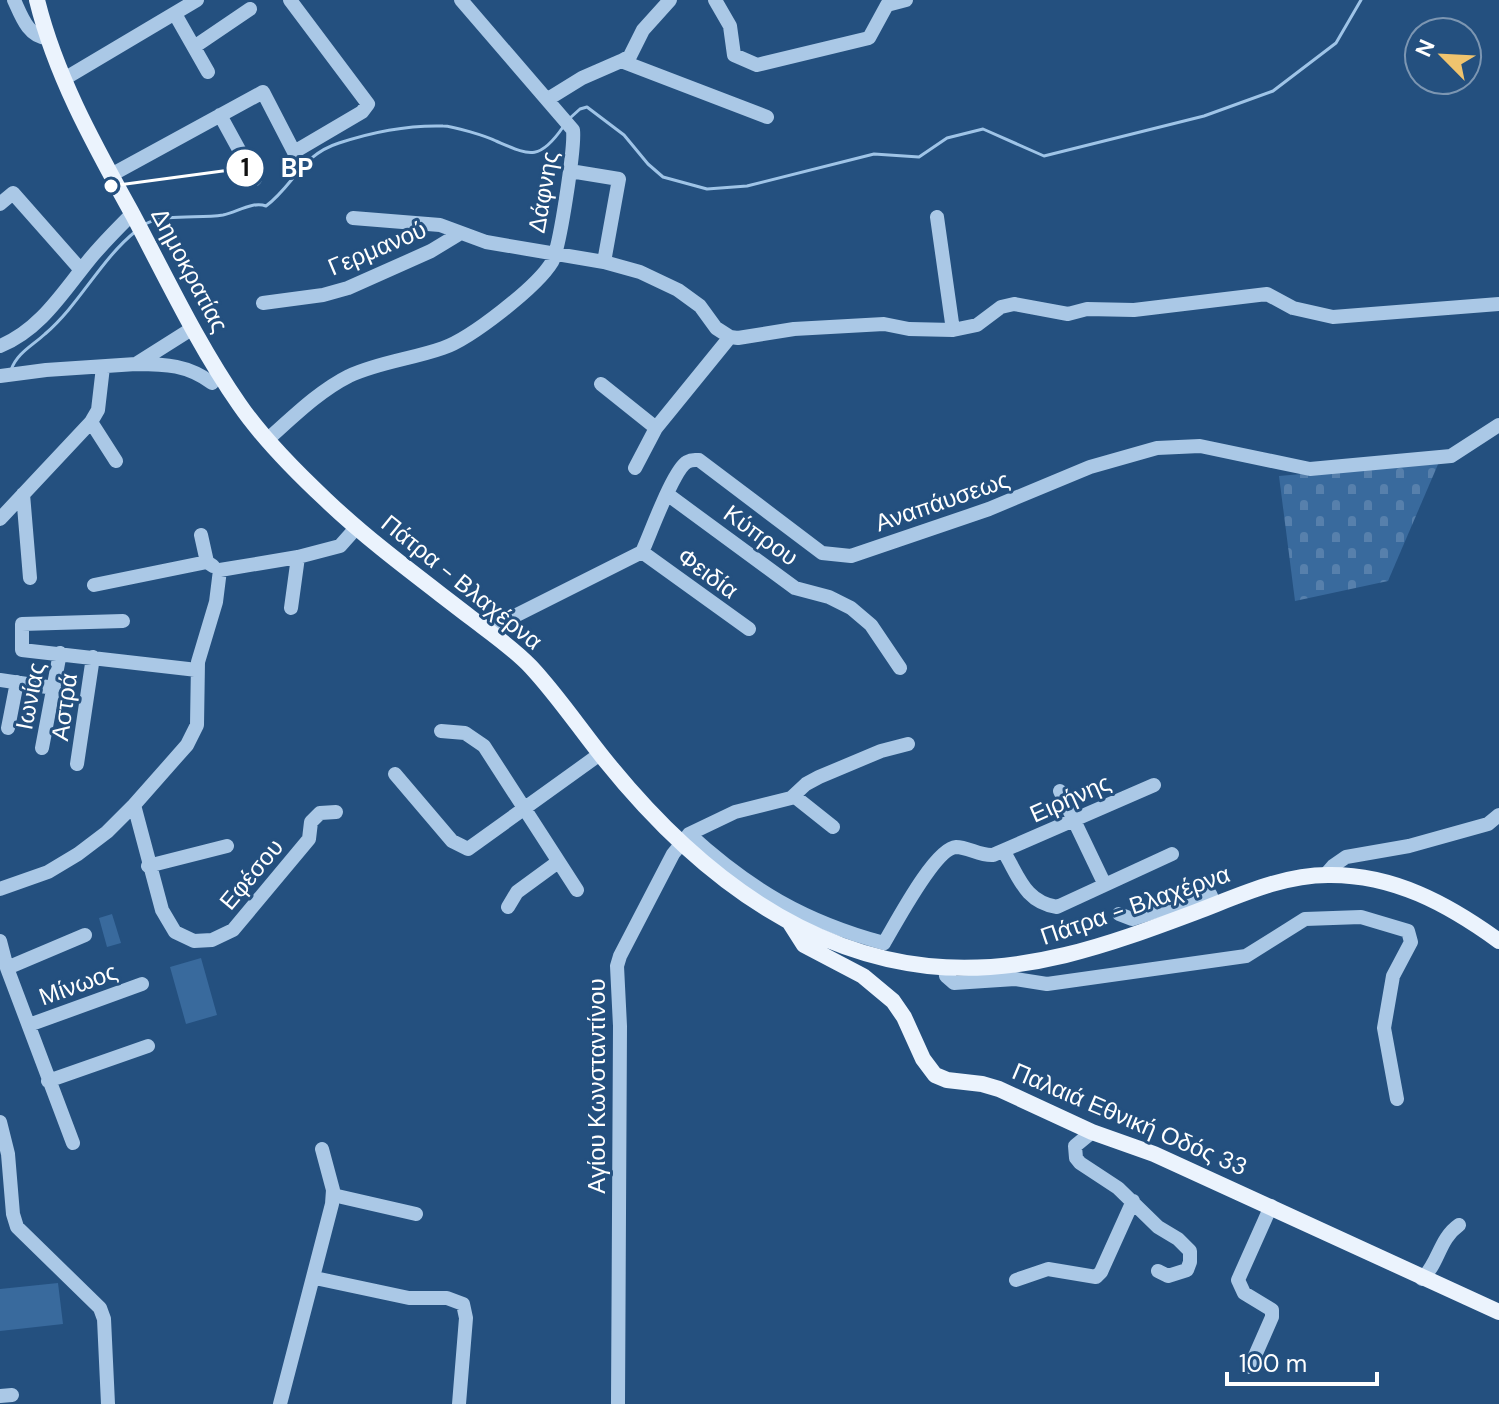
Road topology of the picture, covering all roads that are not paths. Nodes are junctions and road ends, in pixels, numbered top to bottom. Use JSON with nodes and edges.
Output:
{"nodes":[{"id":1,"x":14,"y":0,"type":"edge"},
{"id":2,"x":37,"y":0,"type":"edge"},
{"id":3,"x":197,"y":0,"type":"edge"},
{"id":4,"x":290,"y":0,"type":"edge"},
{"id":5,"x":461,"y":0,"type":"edge"},
{"id":6,"x":670,"y":0,"type":"edge"},
{"id":7,"x":715,"y":0,"type":"edge"},
{"id":8,"x":906,"y":0,"type":"edge"},
{"id":9,"x":886,"y":3,"type":"edge"},
{"id":10,"x":178,"y":8,"type":"edge"},
{"id":11,"x":250,"y":9,"type":"dead end"},
{"id":12,"x":47,"y":38,"type":"junction"},
{"id":13,"x":194,"y":47,"type":"junction"},
{"id":14,"x":621,"y":61,"type":"junction"},
{"id":15,"x":208,"y":72,"type":"dead end"},
{"id":16,"x":64,"y":79,"type":"junction"},
{"id":17,"x":548,"y":99,"type":"junction"},
{"id":18,"x":220,"y":115,"type":"junction"},
{"id":19,"x":767,"y":117,"type":"dead end"},
{"id":20,"x":570,"y":171,"type":"junction"},
{"id":21,"x":111,"y":175,"type":"junction"},
{"id":22,"x":255,"y":179,"type":"dead end"},
{"id":23,"x":0,"y":204,"type":"edge"},
{"id":24,"x":937,"y":217,"type":"dead end"},
{"id":25,"x":353,"y":218,"type":"dead end"},
{"id":26,"x":137,"y":223,"type":"junction"},
{"id":27,"x":459,"y":234,"type":"junction"},
{"id":28,"x":555,"y":253,"type":"junction"},
{"id":29,"x":604,"y":262,"type":"junction"},
{"id":30,"x":81,"y":270,"type":"junction"},
{"id":31,"x":263,"y":303,"type":"dead end"},
{"id":32,"x":1499,"y":304,"type":"edge"},
{"id":33,"x":193,"y":328,"type":"junction"},
{"id":34,"x":953,"y":330,"type":"junction"},
{"id":35,"x":730,"y":337,"type":"junction"},
{"id":36,"x":0,"y":346,"type":"edge"},
{"id":37,"x":136,"y":364,"type":"junction"},
{"id":38,"x":103,"y":367,"type":"junction"},
{"id":39,"x":5,"y":375,"type":"edge"},
{"id":40,"x":212,"y":383,"type":"dead end"},
{"id":41,"x":601,"y":384,"type":"dead end"},
{"id":42,"x":91,"y":422,"type":"junction"},
{"id":43,"x":1499,"y":425,"type":"edge"},
{"id":44,"x":656,"y":428,"type":"junction"},
{"id":45,"x":267,"y":440,"type":"junction"},
{"id":46,"x":116,"y":461,"type":"dead end"},
{"id":47,"x":635,"y":468,"type":"dead end"},
{"id":48,"x":23,"y":494,"type":"junction"},
{"id":49,"x":667,"y":494,"type":"junction"},
{"id":50,"x":0,"y":519,"type":"edge"},
{"id":51,"x":356,"y":528,"type":"junction"},
{"id":52,"x":201,"y":535,"type":"dead end"},
{"id":53,"x":642,"y":552,"type":"junction"},
{"id":54,"x":298,"y":557,"type":"junction"},
{"id":55,"x":214,"y":566,"type":"junction"},
{"id":56,"x":30,"y":578,"type":"dead end"},
{"id":57,"x":94,"y":585,"type":"dead end"},
{"id":58,"x":291,"y":608,"type":"dead end"},
{"id":59,"x":123,"y":621,"type":"dead end"},
{"id":60,"x":749,"y":629,"type":"dead end"},
{"id":61,"x":487,"y":630,"type":"junction"},
{"id":62,"x":60,"y":653,"type":"junction"},
{"id":63,"x":93,"y":657,"type":"junction"},
{"id":64,"x":900,"y":668,"type":"dead end"},
{"id":65,"x":197,"y":670,"type":"junction"},
{"id":66,"x":0,"y":680,"type":"edge"},
{"id":67,"x":17,"y":682,"type":"junction"},
{"id":68,"x":54,"y":688,"type":"junction"},
{"id":69,"x":8,"y":728,"type":"dead end"},
{"id":70,"x":441,"y":731,"type":"dead end"},
{"id":71,"x":908,"y":744,"type":"dead end"},
{"id":72,"x":42,"y":748,"type":"dead end"},
{"id":73,"x":600,"y":754,"type":"junction"},
{"id":74,"x":77,"y":764,"type":"dead end"},
{"id":75,"x":395,"y":774,"type":"dead end"},
{"id":76,"x":1154,"y":785,"type":"dead end"},
{"id":77,"x":1060,"y":791,"type":"dead end"},
{"id":78,"x":794,"y":796,"type":"junction"},
{"id":79,"x":134,"y":805,"type":"junction"},
{"id":80,"x":525,"y":808,"type":"junction"},
{"id":81,"x":336,"y":812,"type":"dead end"},
{"id":82,"x":1499,"y":815,"type":"edge"},
{"id":83,"x":1075,"y":821,"type":"junction"},
{"id":84,"x":833,"y":827,"type":"dead end"},
{"id":85,"x":685,"y":839,"type":"junction"},
{"id":86,"x":227,"y":846,"type":"dead end"},
{"id":87,"x":1004,"y":852,"type":"junction"},
{"id":88,"x":1172,"y":854,"type":"dead end"},
{"id":89,"x":558,"y":862,"type":"junction"},
{"id":90,"x":148,"y":866,"type":"junction"},
{"id":91,"x":1326,"y":874,"type":"junction"},
{"id":92,"x":1104,"y":883,"type":"junction"},
{"id":93,"x":0,"y":889,"type":"edge"},
{"id":94,"x":577,"y":890,"type":"dead end"},
{"id":95,"x":1215,"y":905,"type":"junction"},
{"id":96,"x":508,"y":907,"type":"dead end"},
{"id":97,"x":1119,"y":914,"type":"dead end"},
{"id":98,"x":790,"y":923,"type":"junction"},
{"id":99,"x":85,"y":935,"type":"dead end"},
{"id":100,"x":0,"y":941,"type":"edge"},
{"id":101,"x":1499,"y":941,"type":"edge"},
{"id":102,"x":945,"y":967,"type":"junction"},
{"id":103,"x":7,"y":968,"type":"junction"},
{"id":104,"x":142,"y":984,"type":"dead end"},
{"id":105,"x":29,"y":1025,"type":"junction"},
{"id":106,"x":148,"y":1046,"type":"dead end"},
{"id":107,"x":48,"y":1081,"type":"junction"},
{"id":108,"x":1397,"y":1099,"type":"dead end"},
{"id":109,"x":0,"y":1122,"type":"edge"},
{"id":110,"x":1092,"y":1132,"type":"junction"},
{"id":111,"x":73,"y":1143,"type":"dead end"},
{"id":112,"x":322,"y":1149,"type":"dead end"},
{"id":113,"x":333,"y":1195,"type":"junction"},
{"id":114,"x":1133,"y":1201,"type":"junction"},
{"id":115,"x":1271,"y":1206,"type":"junction"},
{"id":116,"x":416,"y":1214,"type":"dead end"},
{"id":117,"x":1459,"y":1225,"type":"dead end"},
{"id":118,"x":1158,"y":1271,"type":"dead end"},
{"id":119,"x":315,"y":1278,"type":"junction"},
{"id":120,"x":1422,"y":1279,"type":"junction"},
{"id":121,"x":1016,"y":1280,"type":"dead end"},
{"id":122,"x":1499,"y":1312,"type":"edge"},
{"id":123,"x":1250,"y":1367,"type":"dead end"},
{"id":124,"x":108,"y":1404,"type":"edge"},
{"id":125,"x":280,"y":1404,"type":"edge"},
{"id":126,"x":459,"y":1404,"type":"edge"},
{"id":127,"x":618,"y":1404,"type":"edge"}],
"edges":[{"from":1,"to":12,"type":"street"},
{"from":2,"to":12,"type":"main road","name":"Δημοκρατίας"},
{"from":3,"to":10,"type":"street"},
{"from":4,"to":18,"type":"street"},
{"from":5,"to":17,"type":"street","name":"Δάφνης"},
{"from":6,"to":14,"type":"street"},
{"from":7,"to":9,"type":"street"},
{"from":8,"to":9,"type":"street"},
{"from":10,"to":13,"type":"street"},
{"from":10,"to":16,"type":"street"},
{"from":11,"to":13,"type":"street"},
{"from":12,"to":16,"type":"main road","name":"Δημοκρατίας"},
{"from":13,"to":15,"type":"street"},
{"from":14,"to":17,"type":"street"},
{"from":14,"to":19,"type":"street"},
{"from":16,"to":21,"type":"main road","name":"Δημοκρατίας"},
{"from":17,"to":20,"type":"street","name":"Δάφνης"},
{"from":18,"to":21,"type":"street"},
{"from":18,"to":22,"type":"street"},
{"from":20,"to":28,"type":"street","name":"Δάφνης"},
{"from":20,"to":29,"type":"street"},
{"from":21,"to":26,"type":"main road","name":"Δημοκρατίας"},
{"from":23,"to":30,"type":"street"},
{"from":24,"to":34,"type":"street"},
{"from":25,"to":27,"type":"street"},
{"from":26,"to":30,"type":"street"},
{"from":26,"to":33,"type":"main road","name":"Δημοκρατίας"},
{"from":27,"to":28,"type":"street"},
{"from":27,"to":31,"type":"street","name":"Γερμανού"},
{"from":28,"to":29,"type":"street"},
{"from":28,"to":45,"type":"street"},
{"from":29,"to":35,"type":"street"},
{"from":30,"to":36,"type":"street"},
{"from":32,"to":34,"type":"street"},
{"from":33,"to":37,"type":"street"},
{"from":33,"to":45,"type":"main road","name":"Δημοκρατίας"},
{"from":34,"to":35,"type":"street"},
{"from":35,"to":44,"type":"street"},
{"from":37,"to":38,"type":"street"},
{"from":37,"to":40,"type":"street"},
{"from":38,"to":39,"type":"street"},
{"from":38,"to":42,"type":"street"},
{"from":41,"to":44,"type":"street"},
{"from":42,"to":46,"type":"street"},
{"from":42,"to":48,"type":"street"},
{"from":43,"to":49,"type":"street","name":"Αναπάυσεως"},
{"from":44,"to":47,"type":"street"},
{"from":45,"to":51,"type":"main road","name":"Δημοκρατίας"},
{"from":48,"to":50,"type":"street"},
{"from":48,"to":56,"type":"street"},
{"from":49,"to":53,"type":"street","name":"Αναπάυσεως"},
{"from":49,"to":64,"type":"street","name":"Κύπρου"},
{"from":51,"to":54,"type":"street"},
{"from":51,"to":61,"type":"main road","name":"Πάτρα - Βλαχέρνα"},
{"from":52,"to":55,"type":"street"},
{"from":53,"to":60,"type":"street","name":"Φειδία"},
{"from":53,"to":61,"type":"street"},
{"from":54,"to":55,"type":"street"},
{"from":54,"to":58,"type":"street"},
{"from":55,"to":57,"type":"street"},
{"from":55,"to":65,"type":"street"},
{"from":59,"to":62,"type":"street"},
{"from":61,"to":73,"type":"main road","name":"Πάτρα - Βλαχέρνα"},
{"from":62,"to":63,"type":"street"},
{"from":62,"to":68,"type":"street","name":"Ιωνίας"},
{"from":63,"to":65,"type":"street"},
{"from":63,"to":74,"type":"street","name":"Αστρά"},
{"from":65,"to":79,"type":"street"},
{"from":66,"to":67,"type":"street"},
{"from":67,"to":68,"type":"street"},
{"from":67,"to":69,"type":"street"},
{"from":68,"to":72,"type":"street","name":"Ιωνίας"},
{"from":70,"to":80,"type":"street"},
{"from":71,"to":78,"type":"street"},
{"from":73,"to":80,"type":"street"},
{"from":73,"to":85,"type":"main road","name":"Πάτρα - Βλαχέρνα"},
{"from":75,"to":80,"type":"street"},
{"from":76,"to":83,"type":"street","name":"Ειρήνης"},
{"from":77,"to":83,"type":"street"},
{"from":78,"to":84,"type":"street"},
{"from":78,"to":85,"type":"street"},
{"from":79,"to":90,"type":"street","name":"Εφέσου"},
{"from":79,"to":93,"type":"street"},
{"from":80,"to":89,"type":"street"},
{"from":81,"to":90,"type":"street","name":"Εφέσου"},
{"from":82,"to":91,"type":"street"},
{"from":83,"to":87,"type":"street","name":"Ειρήνης"},
{"from":83,"to":92,"type":"street"},
{"from":85,"to":87,"type":"street"},
{"from":85,"to":98,"type":"main road","name":"Πάτρα - Βλαχέρνα"},
{"from":85,"to":127,"type":"street","name":"Αγίου Κωνσταντίνου"},
{"from":86,"to":90,"type":"street"},
{"from":87,"to":92,"type":"street"},
{"from":88,"to":92,"type":"street"},
{"from":89,"to":94,"type":"street"},
{"from":89,"to":96,"type":"street"},
{"from":91,"to":95,"type":"main road","name":"Πάτρα - Βλαχέρνα"},
{"from":91,"to":101,"type":"main road","name":"Πάτρα - Βλαχέρνα"},
{"from":95,"to":97,"type":"street"},
{"from":95,"to":102,"type":"main road","name":"Πάτρα - Βλαχέρνα"},
{"from":98,"to":102,"type":"main road","name":"Πάτρα - Βλαχέρνα"},
{"from":98,"to":110,"type":"main road","name":"Παλαιά Εθνική Οδός 33"},
{"from":99,"to":103,"type":"street"},
{"from":100,"to":103,"type":"street"},
{"from":102,"to":108,"type":"street"},
{"from":103,"to":105,"type":"street"},
{"from":104,"to":105,"type":"street","name":"Μίνωος"},
{"from":105,"to":107,"type":"street"},
{"from":106,"to":107,"type":"street"},
{"from":107,"to":111,"type":"street"},
{"from":109,"to":124,"type":"street"},
{"from":110,"to":114,"type":"street"},
{"from":110,"to":115,"type":"main road","name":"Παλαιά Εθνική Οδός 33"},
{"from":112,"to":113,"type":"street"},
{"from":113,"to":116,"type":"street"},
{"from":113,"to":119,"type":"street"},
{"from":114,"to":118,"type":"street"},
{"from":114,"to":121,"type":"street"},
{"from":115,"to":120,"type":"main road","name":"Παλαιά Εθνική Οδός 33"},
{"from":115,"to":123,"type":"street"},
{"from":117,"to":120,"type":"street"},
{"from":119,"to":125,"type":"street"},
{"from":119,"to":126,"type":"street"},
{"from":120,"to":122,"type":"main road","name":"Παλαιά Εθνική Οδός 33"}]}
